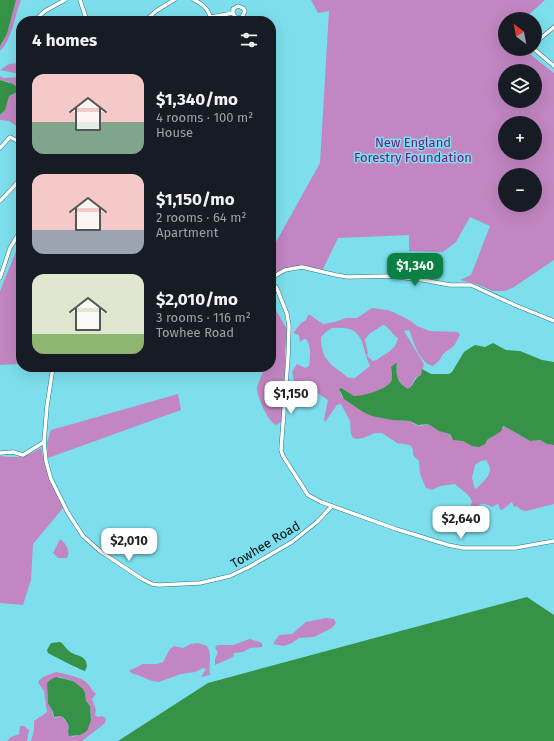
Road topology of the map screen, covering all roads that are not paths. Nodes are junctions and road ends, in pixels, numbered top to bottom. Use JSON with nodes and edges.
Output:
{"nodes":[{"id":1,"x":65,"y":0,"type":"edge"},
{"id":2,"x":80,"y":0,"type":"edge"},
{"id":3,"x":174,"y":0,"type":"edge"},
{"id":4,"x":194,"y":0,"type":"edge"},
{"id":5,"x":233,"y":13,"type":"dead end"},
{"id":6,"x":40,"y":16,"type":"edge"},
{"id":7,"x":85,"y":16,"type":"edge"},
{"id":8,"x":152,"y":16,"type":"edge"},
{"id":9,"x":209,"y":16,"type":"edge"},
{"id":10,"x":222,"y":16,"type":"edge"},
{"id":11,"x":554,"y":26,"type":"edge"},
{"id":12,"x":542,"y":37,"type":"edge"},
{"id":13,"x":542,"y":56,"type":"edge"},
{"id":14,"x":554,"y":66,"type":"edge"},
{"id":15,"x":16,"y":140,"type":"edge"},
{"id":16,"x":0,"y":148,"type":"edge"},
{"id":17,"x":16,"y":185,"type":"edge"},
{"id":18,"x":0,"y":201,"type":"edge"},
{"id":19,"x":16,"y":239,"type":"edge"},
{"id":20,"x":276,"y":275,"type":"edge"},
{"id":21,"x":0,"y":278,"type":"edge"},
{"id":22,"x":276,"y":287,"type":"edge"},
{"id":23,"x":554,"y":321,"type":"edge"},
{"id":24,"x":53,"y":372,"type":"edge"},
{"id":25,"x":44,"y":442,"type":"junction"},
{"id":26,"x":0,"y":453,"type":"edge"},
{"id":27,"x":332,"y":506,"type":"junction"},
{"id":28,"x":554,"y":541,"type":"edge"}],
"edges":[{"from":1,"to":6,"type":"street"},
{"from":2,"to":7,"type":"street"},
{"from":3,"to":8,"type":"street"},
{"from":4,"to":9,"type":"street"},
{"from":5,"to":10,"type":"street"},
{"from":11,"to":12,"type":"street"},
{"from":13,"to":14,"type":"street"},
{"from":15,"to":16,"type":"street"},
{"from":17,"to":18,"type":"street"},
{"from":19,"to":21,"type":"street"},
{"from":20,"to":23,"type":"street"},
{"from":22,"to":27,"type":"street"},
{"from":24,"to":25,"type":"street","name":"Towhee Road"},
{"from":25,"to":26,"type":"street"},
{"from":25,"to":27,"type":"street","name":"Towhee Road"},
{"from":27,"to":28,"type":"street"}]}
